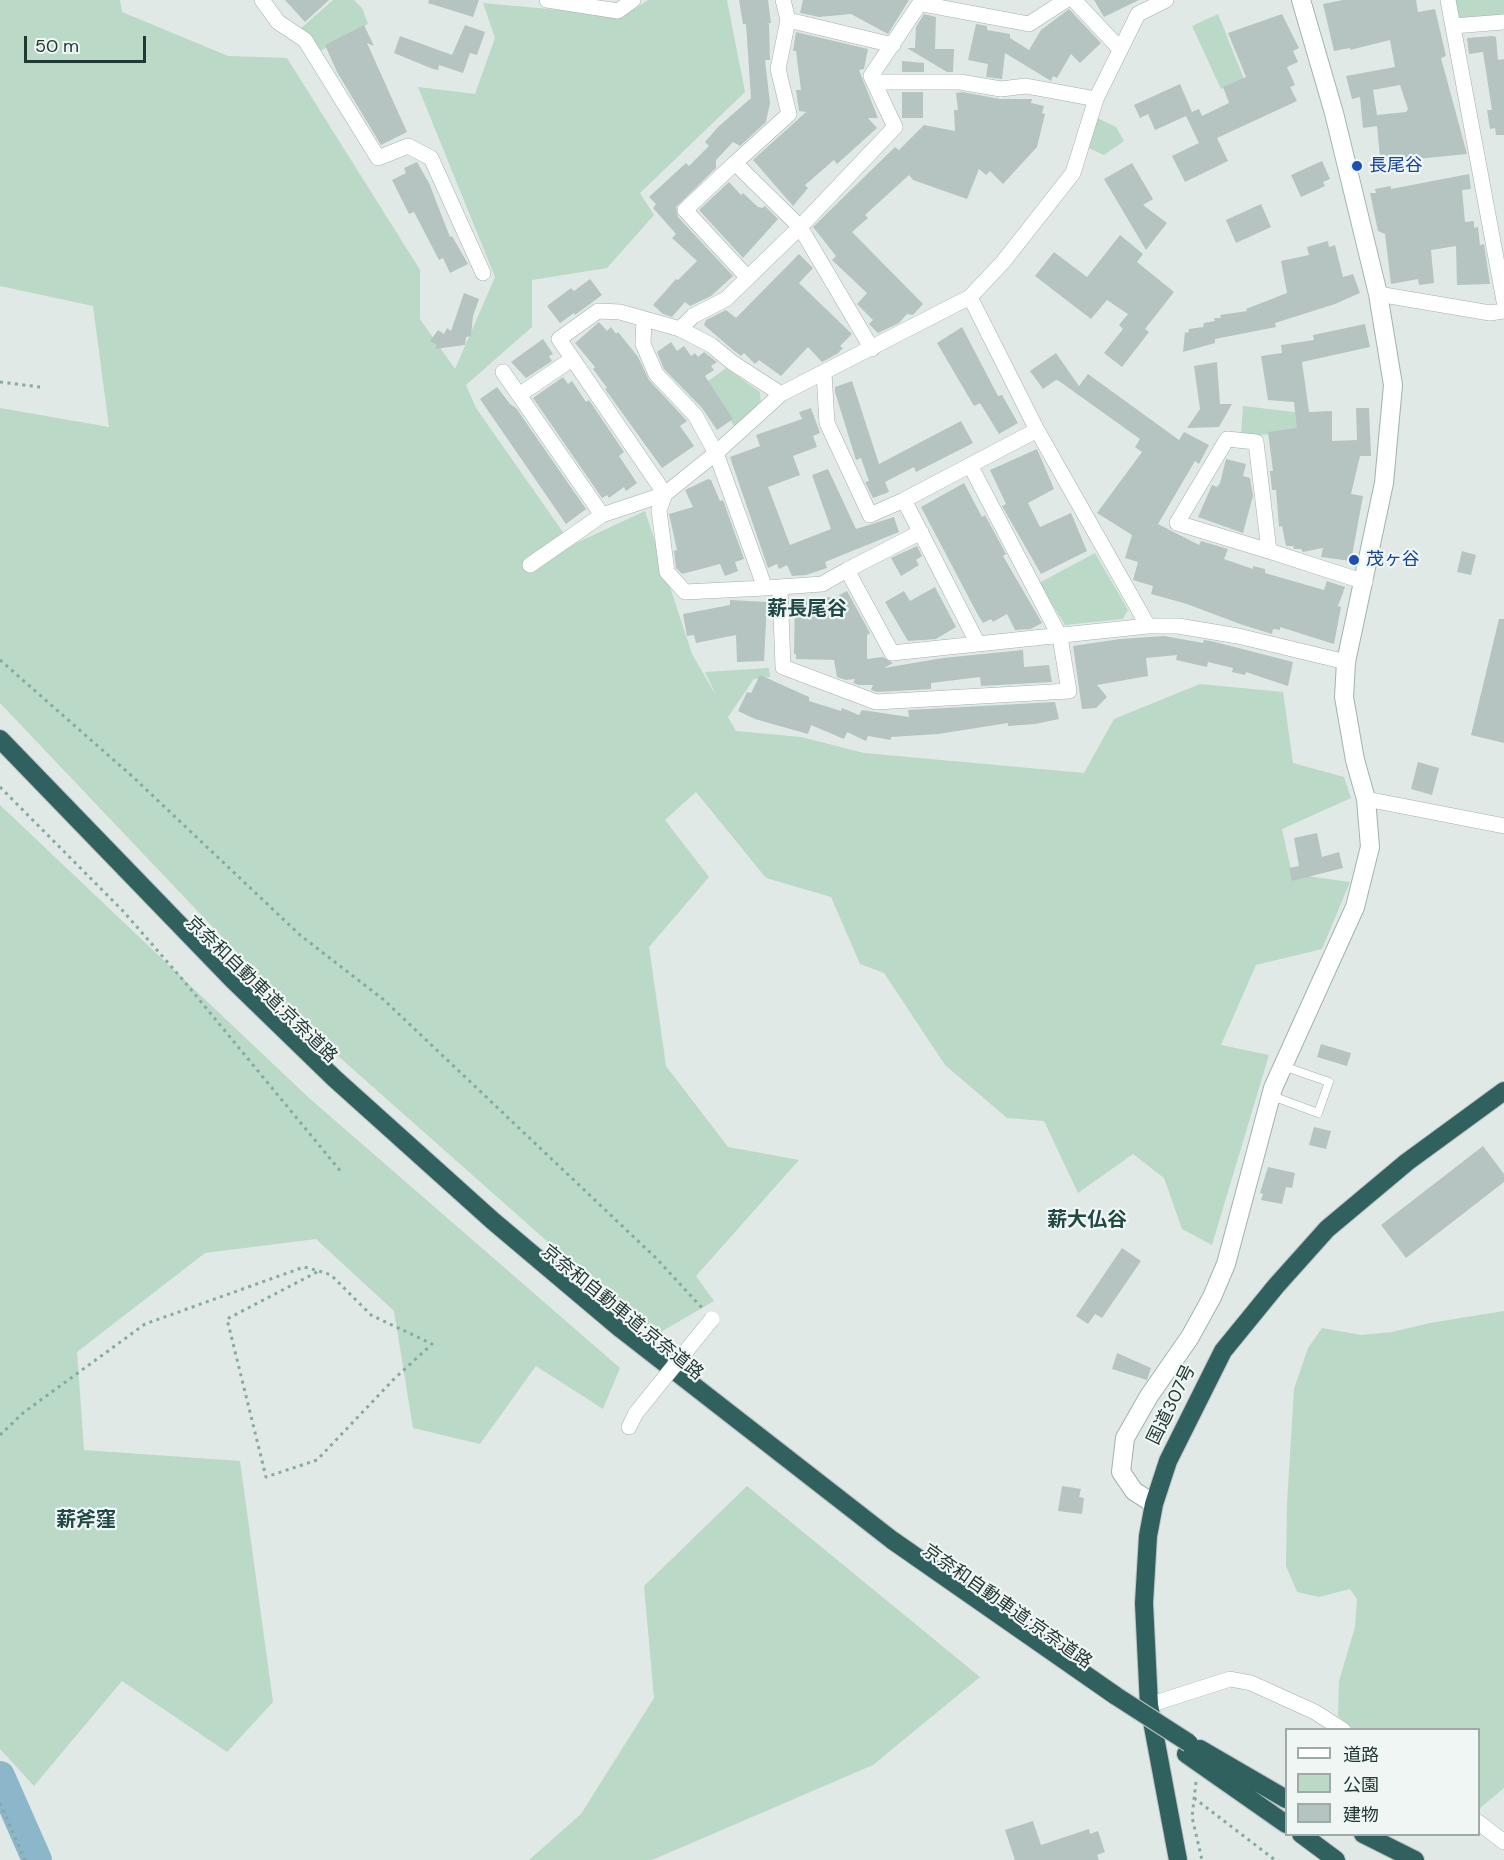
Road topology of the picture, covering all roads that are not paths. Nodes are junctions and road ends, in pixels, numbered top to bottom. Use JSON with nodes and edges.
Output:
{"nodes":[{"id":1,"x":262,"y":0,"type":"edge"},
{"id":2,"x":547,"y":0,"type":"edge"},
{"id":3,"x":633,"y":0,"type":"edge"},
{"id":4,"x":783,"y":0,"type":"edge"},
{"id":5,"x":1066,"y":0,"type":"edge"},
{"id":6,"x":1074,"y":0,"type":"edge"},
{"id":7,"x":1166,"y":0,"type":"edge"},
{"id":8,"x":1301,"y":0,"type":"edge"},
{"id":9,"x":1448,"y":0,"type":"edge"},
{"id":10,"x":922,"y":2,"type":"edge"},
{"id":11,"x":788,"y":20,"type":"junction"},
{"id":12,"x":1504,"y":22,"type":"edge"},
{"id":13,"x":1453,"y":26,"type":"junction"},
{"id":14,"x":893,"y":45,"type":"junction"},
{"id":15,"x":1120,"y":49,"type":"junction"},
{"id":16,"x":874,"y":82,"type":"junction"},
{"id":17,"x":1096,"y":99,"type":"junction"},
{"id":18,"x":735,"y":163,"type":"junction"},
{"id":19,"x":800,"y":227,"type":"junction"},
{"id":20,"x":483,"y":273,"type":"dead end"},
{"id":21,"x":747,"y":278,"type":"junction"},
{"id":22,"x":1378,"y":294,"type":"junction"},
{"id":23,"x":970,"y":297,"type":"junction"},
{"id":24,"x":1504,"y":302,"type":"edge"},
{"id":25,"x":1504,"y":311,"type":"edge"},
{"id":26,"x":644,"y":319,"type":"junction"},
{"id":27,"x":680,"y":330,"type":"junction"},
{"id":28,"x":872,"y":349,"type":"junction"},
{"id":29,"x":572,"y":359,"type":"junction"},
{"id":30,"x":503,"y":372,"type":"dead end"},
{"id":31,"x":824,"y":373,"type":"junction"},
{"id":32,"x":781,"y":394,"type":"junction"},
{"id":33,"x":519,"y":395,"type":"junction"},
{"id":34,"x":1037,"y":430,"type":"junction"},
{"id":35,"x":716,"y":453,"type":"junction"},
{"id":36,"x":970,"y":465,"type":"junction"},
{"id":37,"x":665,"y":494,"type":"junction"},
{"id":38,"x":904,"y":500,"type":"junction"},
{"id":39,"x":602,"y":515,"type":"junction"},
{"id":40,"x":921,"y":532,"type":"junction"},
{"id":41,"x":1269,"y":551,"type":"junction"},
{"id":42,"x":530,"y":565,"type":"dead end"},
{"id":43,"x":848,"y":570,"type":"junction"},
{"id":44,"x":1365,"y":582,"type":"junction"},
{"id":45,"x":772,"y":587,"type":"junction"},
{"id":46,"x":1148,"y":626,"type":"junction"},
{"id":47,"x":1060,"y":637,"type":"junction"},
{"id":48,"x":978,"y":644,"type":"junction"},
{"id":49,"x":1346,"y":662,"type":"junction"},
{"id":50,"x":0,"y":738,"type":"edge"},
{"id":51,"x":0,"y":752,"type":"edge"},
{"id":52,"x":1366,"y":800,"type":"junction"},
{"id":53,"x":1504,"y":826,"type":"edge"},
{"id":54,"x":1283,"y":1066,"type":"junction"},
{"id":55,"x":1504,"y":1091,"type":"edge"},
{"id":56,"x":1271,"y":1096,"type":"junction"},
{"id":57,"x":712,"y":1319,"type":"road end"},
{"id":58,"x":629,"y":1427,"type":"dead end"},
{"id":59,"x":1154,"y":1504,"type":"junction"},
{"id":60,"x":1115,"y":1701,"type":"junction"},
{"id":61,"x":1149,"y":1705,"type":"junction"},
{"id":62,"x":1340,"y":1728,"type":"edge"},
{"id":63,"x":1188,"y":1748,"type":"junction"},
{"id":64,"x":1285,"y":1796,"type":"edge"},
{"id":65,"x":1285,"y":1822,"type":"edge"},
{"id":66,"x":1480,"y":1823,"type":"edge"},
{"id":67,"x":1304,"y":1836,"type":"edge"},
{"id":68,"x":1351,"y":1836,"type":"edge"},
{"id":69,"x":1367,"y":1836,"type":"edge"},
{"id":70,"x":1504,"y":1842,"type":"edge"},
{"id":71,"x":1178,"y":1860,"type":"edge"},
{"id":72,"x":1336,"y":1860,"type":"edge"},
{"id":73,"x":1392,"y":1860,"type":"edge"},
{"id":74,"x":1415,"y":1860,"type":"edge"}],
"edges":[{"from":1,"to":20,"type":"street"},
{"from":2,"to":3,"type":"street"},
{"from":4,"to":11,"type":"street"},
{"from":5,"to":10,"type":"street"},
{"from":6,"to":15,"type":"street"},
{"from":7,"to":15,"type":"street"},
{"from":8,"to":22,"type":"street"},
{"from":9,"to":13,"type":"street"},
{"from":10,"to":14,"type":"street"},
{"from":11,"to":14,"type":"street"},
{"from":11,"to":18,"type":"street"},
{"from":12,"to":13,"type":"street"},
{"from":13,"to":24,"type":"street"},
{"from":14,"to":16,"type":"street"},
{"from":15,"to":17,"type":"street"},
{"from":16,"to":17,"type":"street"},
{"from":16,"to":19,"type":"street"},
{"from":17,"to":23,"type":"street"},
{"from":18,"to":19,"type":"street"},
{"from":18,"to":21,"type":"street"},
{"from":19,"to":21,"type":"street"},
{"from":19,"to":28,"type":"street"},
{"from":21,"to":27,"type":"street"},
{"from":22,"to":25,"type":"street"},
{"from":22,"to":44,"type":"street"},
{"from":23,"to":28,"type":"street"},
{"from":23,"to":34,"type":"street"},
{"from":26,"to":27,"type":"street"},
{"from":26,"to":29,"type":"street"},
{"from":26,"to":35,"type":"street"},
{"from":27,"to":32,"type":"street"},
{"from":28,"to":31,"type":"street"},
{"from":29,"to":33,"type":"street"},
{"from":29,"to":37,"type":"street"},
{"from":30,"to":33,"type":"street"},
{"from":31,"to":32,"type":"street"},
{"from":31,"to":38,"type":"street"},
{"from":32,"to":35,"type":"street"},
{"from":33,"to":39,"type":"street"},
{"from":34,"to":36,"type":"street"},
{"from":34,"to":46,"type":"street"},
{"from":35,"to":37,"type":"street"},
{"from":35,"to":45,"type":"street"},
{"from":36,"to":38,"type":"street"},
{"from":36,"to":47,"type":"street"},
{"from":37,"to":39,"type":"street"},
{"from":37,"to":45,"type":"street"},
{"from":38,"to":40,"type":"street"},
{"from":39,"to":42,"type":"street"},
{"from":40,"to":43,"type":"street"},
{"from":40,"to":48,"type":"street"},
{"from":41,"to":41,"type":"street"},
{"from":41,"to":44,"type":"street"},
{"from":43,"to":45,"type":"street"},
{"from":43,"to":48,"type":"street"},
{"from":44,"to":49,"type":"street"},
{"from":45,"to":47,"type":"street"},
{"from":46,"to":47,"type":"street"},
{"from":46,"to":49,"type":"street"},
{"from":47,"to":48,"type":"street"},
{"from":49,"to":52,"type":"street"},
{"from":50,"to":60,"type":"highway","name":"京奈和自動車道;京奈道路"},
{"from":51,"to":60,"type":"highway","name":"京奈和自動車道;京奈道路"},
{"from":52,"to":53,"type":"street"},
{"from":52,"to":54,"type":"street"},
{"from":54,"to":56,"type":"street"},
{"from":54,"to":56,"type":"lane"},
{"from":55,"to":59,"type":"highway","name":"国道307号"},
{"from":56,"to":59,"type":"street"},
{"from":57,"to":58,"type":"street","bridge":true},
{"from":59,"to":61,"type":"highway","name":"国道307号"},
{"from":60,"to":63,"type":"highway","name":"京奈和自動車道;京奈道路"},
{"from":61,"to":62,"type":"street"},
{"from":61,"to":71,"type":"highway","name":"国道307号"},
{"from":63,"to":64,"type":"highway","name":"京奈和自動車道;京奈道路"},
{"from":63,"to":65,"type":"highway","name":"京奈和自動車道;京奈道路"},
{"from":66,"to":70,"type":"street"},
{"from":67,"to":72,"type":"highway"},
{"from":68,"to":73,"type":"highway"},
{"from":69,"to":74,"type":"highway"}]}
